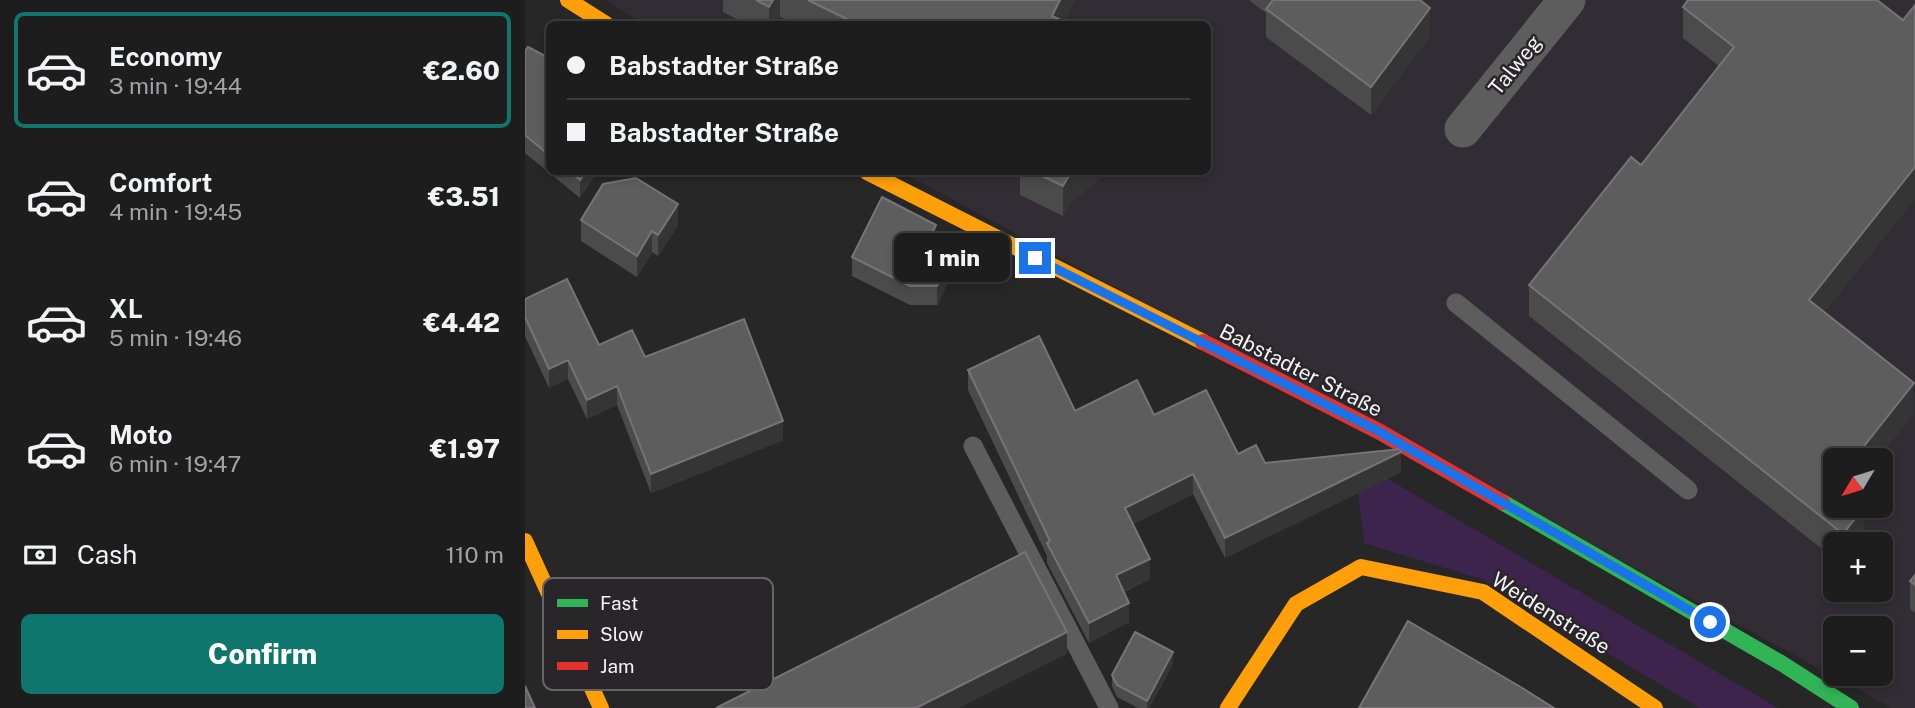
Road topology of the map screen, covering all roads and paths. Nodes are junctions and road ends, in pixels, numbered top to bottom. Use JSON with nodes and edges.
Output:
{"nodes":[{"id":1,"x":569,"y":0,"type":"edge"},
{"id":2,"x":1567,"y":0,"type":"edge"},
{"id":3,"x":601,"y":21,"type":"edge"},
{"id":4,"x":1463,"y":129,"type":"dead end"},
{"id":5,"x":873,"y":175,"type":"edge"},
{"id":6,"x":1456,"y":303,"type":"dead end"},
{"id":7,"x":973,"y":446,"type":"dead end"},
{"id":8,"x":1688,"y":490,"type":"dead end"},
{"id":9,"x":525,"y":541,"type":"edge"},
{"id":10,"x":543,"y":581,"type":"edge"},
{"id":11,"x":593,"y":690,"type":"edge"},
{"id":12,"x":601,"y":708,"type":"edge"},
{"id":13,"x":1109,"y":708,"type":"edge"},
{"id":14,"x":1228,"y":708,"type":"edge"},
{"id":15,"x":1655,"y":708,"type":"edge"},
{"id":16,"x":1850,"y":708,"type":"edge"}],
"edges":[{"from":1,"to":3,"type":"street"},
{"from":2,"to":4,"type":"street","name":"Talweg"},
{"from":5,"to":16,"type":"street","name":"Babstadter Straße"},
{"from":6,"to":8,"type":"lane"},
{"from":7,"to":13,"type":"lane"},
{"from":9,"to":10,"type":"street"},
{"from":11,"to":12,"type":"street"},
{"from":14,"to":15,"type":"street","name":"Weidenstraße"}]}
